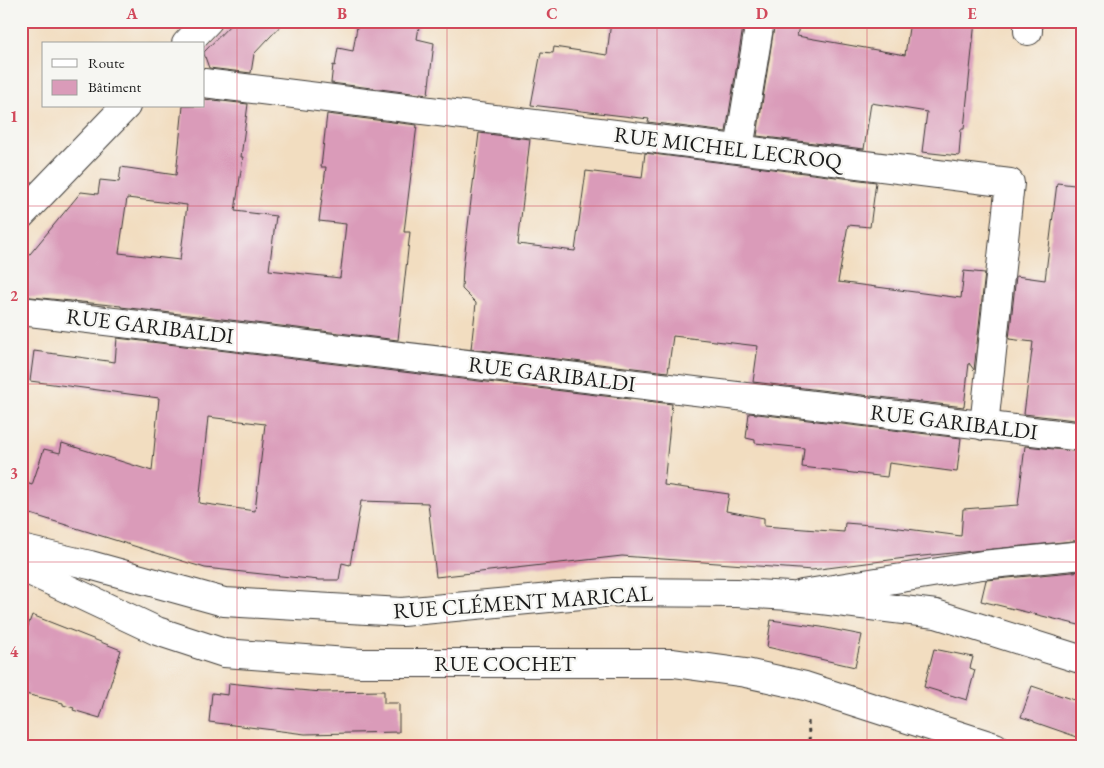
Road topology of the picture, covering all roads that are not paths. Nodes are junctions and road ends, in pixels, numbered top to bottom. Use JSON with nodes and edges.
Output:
{"nodes":[{"id":1,"x":208,"y":21,"type":"edge"},
{"id":2,"x":760,"y":21,"type":"edge"},
{"id":3,"x":188,"y":42,"type":"edge"},
{"id":4,"x":205,"y":83,"type":"edge"},
{"id":5,"x":124,"y":108,"type":"edge"},
{"id":6,"x":739,"y":149,"type":"junction"},
{"id":7,"x":21,"y":215,"type":"edge"},
{"id":8,"x":21,"y":311,"type":"edge"},
{"id":9,"x":984,"y":426,"type":"junction"},
{"id":10,"x":1083,"y":437,"type":"edge"},
{"id":11,"x":21,"y":549,"type":"edge"},
{"id":12,"x":1083,"y":555,"type":"edge"},
{"id":13,"x":21,"y":567,"type":"edge"},
{"id":14,"x":789,"y":596,"type":"junction"},
{"id":15,"x":1083,"y":660,"type":"edge"},
{"id":16,"x":995,"y":747,"type":"edge"}],
"edges":[{"from":1,"to":3,"type":"street"},
{"from":2,"to":6,"type":"street"},
{"from":4,"to":6,"type":"street","name":"RUE MICHEL LECROQ"},
{"from":5,"to":7,"type":"street"},
{"from":6,"to":9,"type":"street","name":"RUE MICHEL LECROQ"},
{"from":8,"to":9,"type":"street","name":"RUE GARIBALDI"},
{"from":9,"to":10,"type":"street","name":"RUE GARIBALDI"},
{"from":11,"to":14,"type":"street","name":"RUE CLÉMENT MARICAL"},
{"from":12,"to":14,"type":"street"},
{"from":13,"to":16,"type":"street","name":"RUE COCHET"},
{"from":14,"to":15,"type":"street","name":"RUE CLÉMENT MARICAL"}]}
